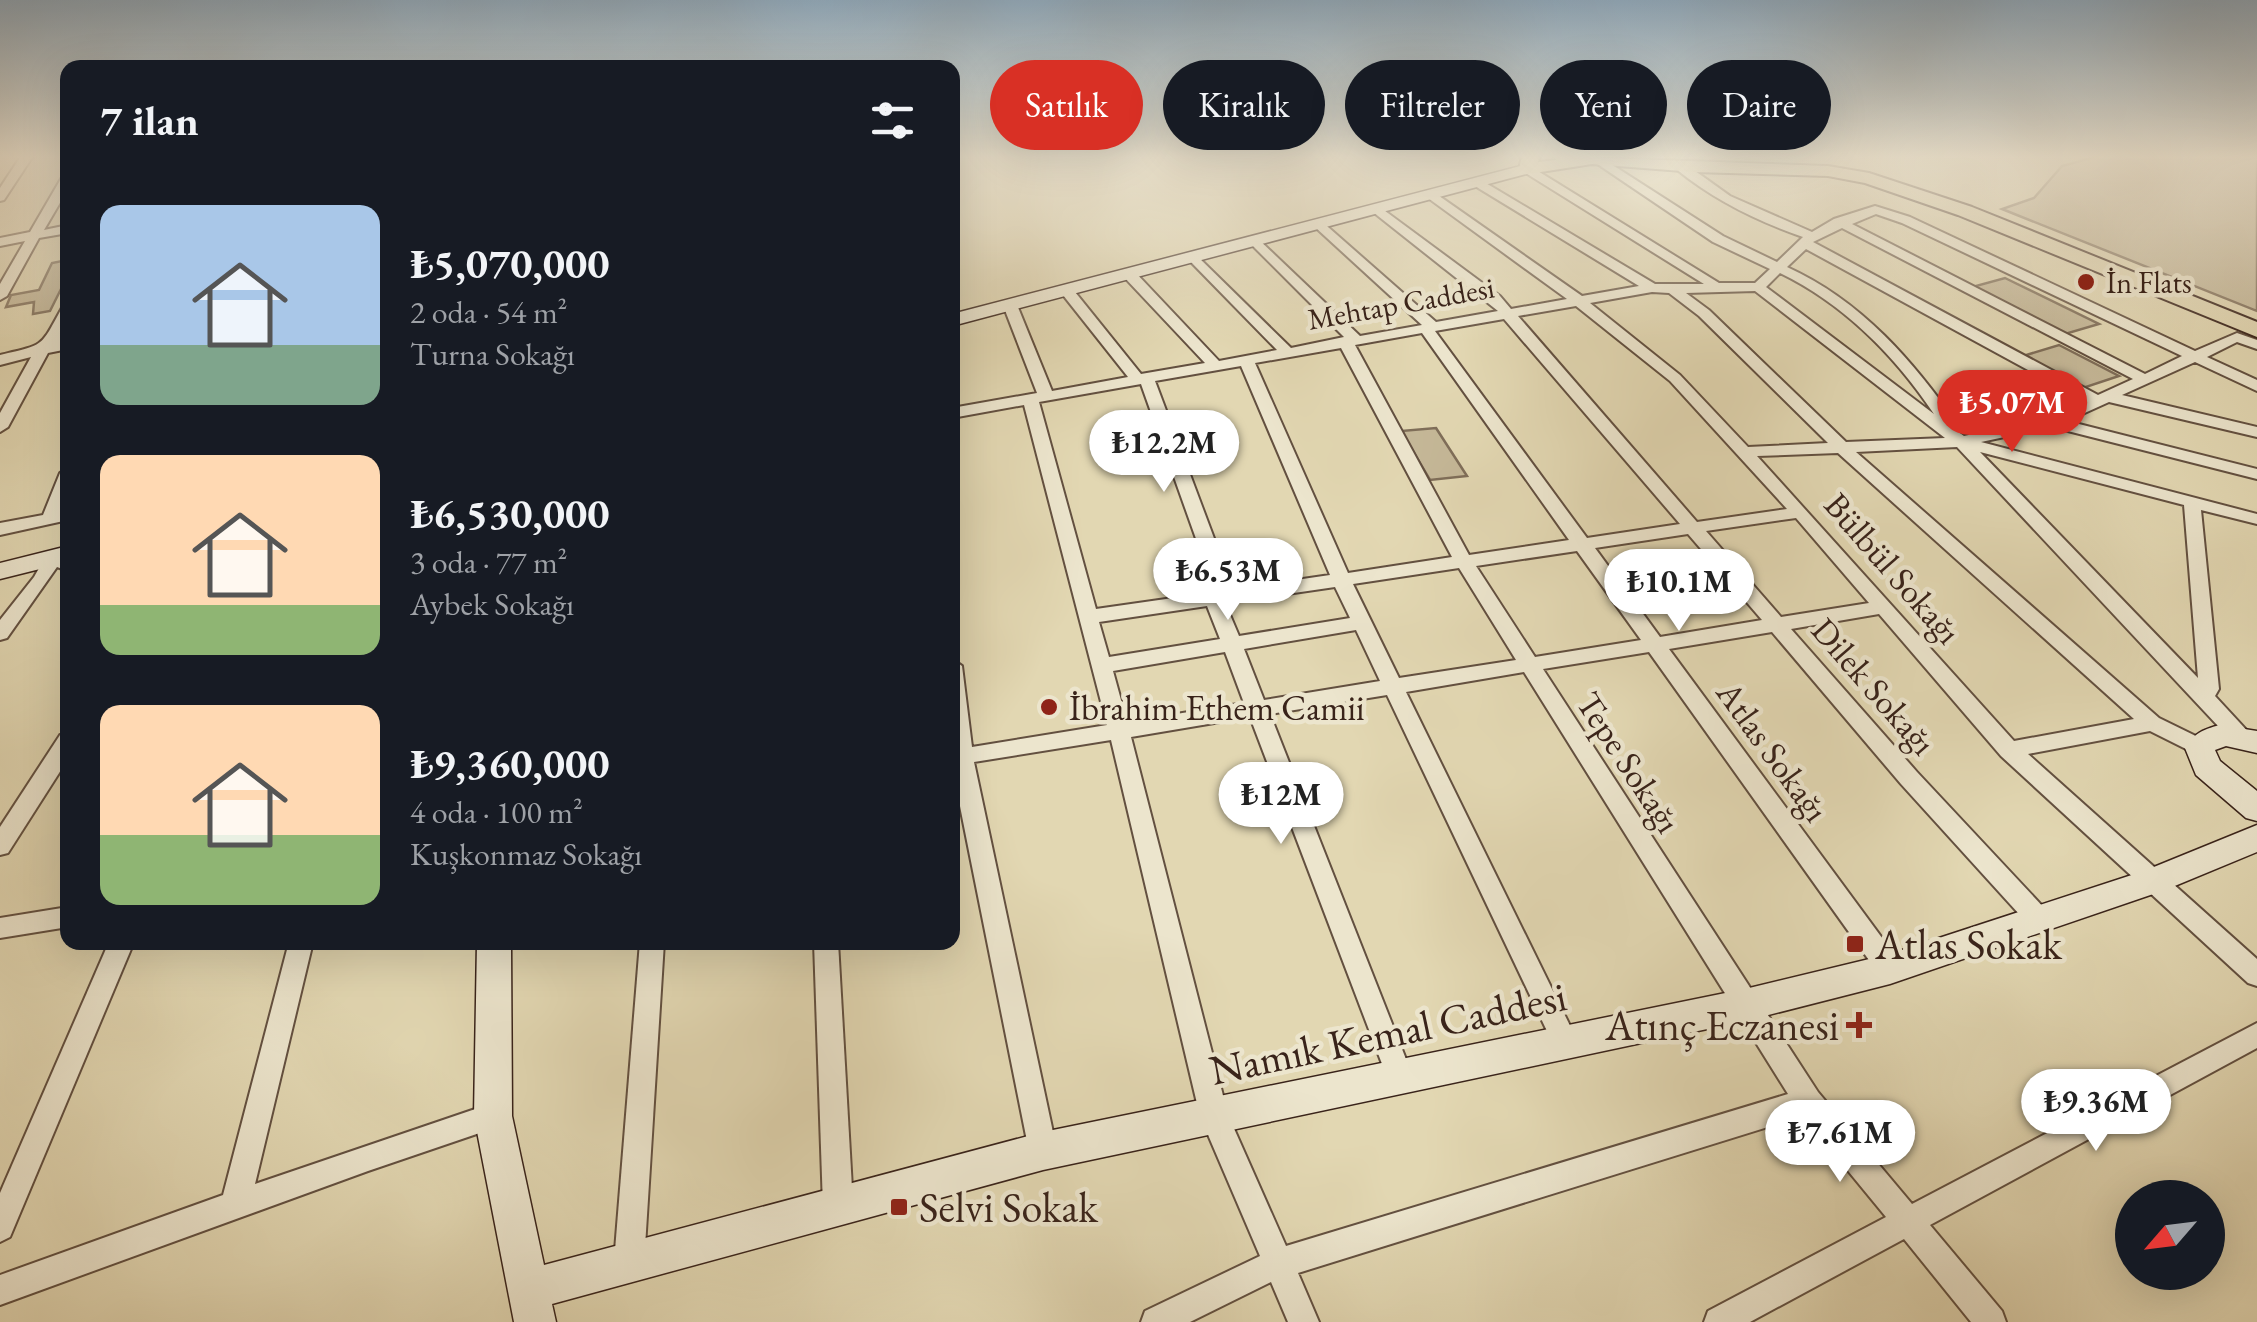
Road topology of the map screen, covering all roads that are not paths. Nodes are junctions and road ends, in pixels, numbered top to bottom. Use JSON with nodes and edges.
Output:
{"nodes":[{"id":1,"x":43,"y":218,"type":"edge"},
{"id":2,"x":1346,"y":218,"type":"edge"},
{"id":3,"x":1387,"y":218,"type":"edge"},
{"id":4,"x":1464,"y":218,"type":"edge"},
{"id":5,"x":1535,"y":218,"type":"edge"},
{"id":6,"x":1613,"y":218,"type":"edge"},
{"id":7,"x":1685,"y":218,"type":"edge"},
{"id":8,"x":1762,"y":218,"type":"edge"},
{"id":9,"x":1852,"y":218,"type":"edge"},
{"id":10,"x":1901,"y":218,"type":"edge"},
{"id":11,"x":1974,"y":218,"type":"edge"},
{"id":12,"x":2001,"y":218,"type":"edge"},
{"id":13,"x":1839,"y":222,"type":"junction"},
{"id":14,"x":1320,"y":224,"type":"junction"},
{"id":15,"x":60,"y":230,"type":"edge"},
{"id":16,"x":32,"y":235,"type":"junction"},
{"id":17,"x":1810,"y":240,"type":"junction"},
{"id":18,"x":1256,"y":241,"type":"junction"},
{"id":19,"x":0,"y":242,"type":"edge"},
{"id":20,"x":1194,"y":256,"type":"junction"},
{"id":21,"x":1780,"y":267,"type":"junction"},
{"id":22,"x":1129,"y":274,"type":"junction"},
{"id":23,"x":1713,"y":284,"type":"junction"},
{"id":24,"x":1758,"y":287,"type":"junction"},
{"id":25,"x":1652,"y":288,"type":"junction"},
{"id":26,"x":1066,"y":290,"type":"junction"},
{"id":27,"x":1673,"y":290,"type":"junction"},
{"id":28,"x":0,"y":296,"type":"edge"},
{"id":29,"x":1580,"y":301,"type":"junction"},
{"id":30,"x":1010,"y":305,"type":"junction"},
{"id":31,"x":1506,"y":314,"type":"junction"},
{"id":32,"x":960,"y":318,"type":"edge"},
{"id":33,"x":2257,"y":321,"type":"edge"},
{"id":34,"x":60,"y":327,"type":"edge"},
{"id":35,"x":1430,"y":328,"type":"junction"},
{"id":36,"x":2247,"y":334,"type":"edge"},
{"id":37,"x":1350,"y":340,"type":"junction"},
{"id":38,"x":2257,"y":345,"type":"edge"},
{"id":39,"x":60,"y":346,"type":"edge"},
{"id":40,"x":42,"y":351,"type":"junction"},
{"id":41,"x":1286,"y":351,"type":"junction"},
{"id":42,"x":2193,"y":358,"type":"junction"},
{"id":43,"x":1246,"y":359,"type":"junction"},
{"id":44,"x":0,"y":360,"type":"edge"},
{"id":45,"x":1214,"y":366,"type":"junction"},
{"id":46,"x":1141,"y":377,"type":"junction"},
{"id":47,"x":2146,"y":380,"type":"junction"},
{"id":48,"x":2257,"y":386,"type":"edge"},
{"id":49,"x":1038,"y":398,"type":"junction"},
{"id":50,"x":2104,"y":399,"type":"junction"},
{"id":51,"x":960,"y":412,"type":"edge"},
{"id":52,"x":2052,"y":422,"type":"junction"},
{"id":53,"x":0,"y":427,"type":"edge"},
{"id":54,"x":2257,"y":432,"type":"edge"},
{"id":55,"x":1961,"y":442,"type":"junction"},
{"id":56,"x":1842,"y":447,"type":"junction"},
{"id":57,"x":1746,"y":452,"type":"junction"},
{"id":58,"x":2257,"y":474,"type":"edge"},
{"id":59,"x":2192,"y":502,"type":"junction"},
{"id":60,"x":1800,"y":512,"type":"junction"},
{"id":61,"x":59,"y":517,"type":"edge"},
{"id":62,"x":2257,"y":519,"type":"edge"},
{"id":63,"x":1694,"y":526,"type":"junction"},
{"id":64,"x":0,"y":528,"type":"edge"},
{"id":65,"x":1579,"y":543,"type":"junction"},
{"id":66,"x":60,"y":560,"type":"edge"},
{"id":67,"x":1464,"y":560,"type":"junction"},
{"id":68,"x":60,"y":562,"type":"edge"},
{"id":69,"x":0,"y":571,"type":"edge"},
{"id":70,"x":1340,"y":579,"type":"junction"},
{"id":71,"x":1220,"y":597,"type":"junction"},
{"id":72,"x":1885,"y":607,"type":"junction"},
{"id":73,"x":1086,"y":617,"type":"junction"},
{"id":74,"x":1362,"y":623,"type":"junction"},
{"id":75,"x":1778,"y":624,"type":"junction"},
{"id":76,"x":0,"y":633,"type":"edge"},
{"id":77,"x":1656,"y":645,"type":"junction"},
{"id":78,"x":1232,"y":647,"type":"junction"},
{"id":79,"x":1100,"y":666,"type":"junction"},
{"id":80,"x":1529,"y":666,"type":"junction"},
{"id":81,"x":1394,"y":688,"type":"junction"},
{"id":82,"x":2204,"y":696,"type":"junction"},
{"id":83,"x":1256,"y":711,"type":"junction"},
{"id":84,"x":2152,"y":723,"type":"junction"},
{"id":85,"x":1119,"y":731,"type":"junction"},
{"id":86,"x":2249,"y":739,"type":"edge"},
{"id":87,"x":2200,"y":748,"type":"junction"},
{"id":88,"x":2009,"y":750,"type":"junction"},
{"id":89,"x":60,"y":753,"type":"edge"},
{"id":90,"x":960,"y":757,"type":"edge"},
{"id":91,"x":960,"y":771,"type":"edge"},
{"id":92,"x":2257,"y":808,"type":"edge"},
{"id":93,"x":2257,"y":838,"type":"edge"},
{"id":94,"x":0,"y":846,"type":"edge"},
{"id":95,"x":2154,"y":881,"type":"junction"},
{"id":96,"x":60,"y":918,"type":"edge"},
{"id":97,"x":2038,"y":918,"type":"junction"},
{"id":98,"x":0,"y":928,"type":"edge"},
{"id":99,"x":119,"y":950,"type":"edge"},
{"id":100,"x":299,"y":950,"type":"edge"},
{"id":101,"x":494,"y":950,"type":"edge"},
{"id":102,"x":651,"y":950,"type":"edge"},
{"id":103,"x":826,"y":950,"type":"edge"},
{"id":104,"x":1890,"y":968,"type":"junction"},
{"id":105,"x":2257,"y":975,"type":"edge"},
{"id":106,"x":1746,"y":1005,"type":"junction"},
{"id":107,"x":2257,"y":1035,"type":"edge"},
{"id":108,"x":1565,"y":1042,"type":"junction"},
{"id":109,"x":1400,"y":1077,"type":"junction"},
{"id":110,"x":1808,"y":1100,"type":"junction"},
{"id":111,"x":493,"y":1116,"type":"junction"},
{"id":112,"x":1214,"y":1116,"type":"junction"},
{"id":113,"x":1043,"y":1151,"type":"junction"},
{"id":114,"x":235,"y":1206,"type":"junction"},
{"id":115,"x":838,"y":1206,"type":"junction"},
{"id":116,"x":1907,"y":1221,"type":"junction"},
{"id":117,"x":0,"y":1226,"type":"edge"},
{"id":118,"x":628,"y":1263,"type":"junction"},
{"id":119,"x":1277,"y":1264,"type":"junction"},
{"id":120,"x":0,"y":1290,"type":"edge"},
{"id":121,"x":532,"y":1306,"type":"edge"},
{"id":122,"x":1156,"y":1322,"type":"edge"},
{"id":123,"x":1304,"y":1322,"type":"edge"},
{"id":124,"x":1720,"y":1322,"type":"edge"},
{"id":125,"x":1991,"y":1322,"type":"edge"}],
"edges":[{"from":1,"to":16,"type":"street"},
{"from":2,"to":14,"type":"street"},
{"from":3,"to":31,"type":"street","name":"Dilek Sokağı"},
{"from":4,"to":29,"type":"street","name":"Bülbül Sokağı"},
{"from":5,"to":25,"type":"street"},
{"from":6,"to":23,"type":"street"},
{"from":7,"to":21,"type":"street"},
{"from":8,"to":17,"type":"street"},
{"from":9,"to":13,"type":"street"},
{"from":10,"to":42,"type":"street"},
{"from":11,"to":36,"type":"main road"},
{"from":12,"to":33,"type":"main road"},
{"from":13,"to":17,"type":"street"},
{"from":13,"to":47,"type":"street"},
{"from":14,"to":18,"type":"street"},
{"from":14,"to":35,"type":"street","name":"Atlas Sokağı"},
{"from":15,"to":16,"type":"street"},
{"from":16,"to":19,"type":"street"},
{"from":16,"to":28,"type":"street"},
{"from":17,"to":21,"type":"street"},
{"from":17,"to":50,"type":"street"},
{"from":18,"to":20,"type":"street"},
{"from":18,"to":37,"type":"street","name":"Tepe Sokağı"},
{"from":20,"to":22,"type":"street"},
{"from":20,"to":41,"type":"street"},
{"from":21,"to":24,"type":"street"},
{"from":21,"to":55,"type":"street"},
{"from":22,"to":26,"type":"street"},
{"from":22,"to":45,"type":"street"},
{"from":23,"to":24,"type":"street","name":"Mehtap Caddesi"},
{"from":23,"to":27,"type":"street","name":"Mehtap Caddesi"},
{"from":24,"to":55,"type":"street"},
{"from":25,"to":27,"type":"street","name":"Mehtap Caddesi"},
{"from":25,"to":29,"type":"street","name":"Mehtap Caddesi"},
{"from":26,"to":30,"type":"street"},
{"from":26,"to":46,"type":"street"},
{"from":27,"to":56,"type":"street"},
{"from":29,"to":31,"type":"street","name":"Mehtap Caddesi"},
{"from":29,"to":57,"type":"street","name":"Bülbül Sokağı"},
{"from":30,"to":32,"type":"street"},
{"from":30,"to":49,"type":"street"},
{"from":31,"to":35,"type":"street","name":"Mehtap Caddesi"},
{"from":31,"to":63,"type":"street","name":"Dilek Sokağı"},
{"from":34,"to":40,"type":"street"},
{"from":35,"to":37,"type":"street","name":"Mehtap Caddesi"},
{"from":35,"to":65,"type":"street","name":"Atlas Sokağı"},
{"from":36,"to":38,"type":"street"},
{"from":36,"to":42,"type":"street"},
{"from":37,"to":41,"type":"street","name":"Mehtap Caddesi"},
{"from":37,"to":67,"type":"street","name":"Tepe Sokağı"},
{"from":39,"to":40,"type":"street"},
{"from":40,"to":44,"type":"street"},
{"from":40,"to":53,"type":"street"},
{"from":41,"to":43,"type":"street","name":"Mehtap Caddesi"},
{"from":42,"to":47,"type":"street"},
{"from":42,"to":48,"type":"street"},
{"from":43,"to":45,"type":"street","name":"Mehtap Caddesi"},
{"from":43,"to":70,"type":"street"},
{"from":45,"to":46,"type":"street","name":"Mehtap Caddesi"},
{"from":46,"to":49,"type":"street","name":"Mehtap Caddesi"},
{"from":46,"to":71,"type":"street"},
{"from":47,"to":50,"type":"street"},
{"from":49,"to":51,"type":"street","name":"Mehtap Caddesi"},
{"from":49,"to":73,"type":"street"},
{"from":50,"to":52,"type":"street"},
{"from":50,"to":54,"type":"street"},
{"from":52,"to":55,"type":"street"},
{"from":52,"to":58,"type":"street"},
{"from":55,"to":56,"type":"street"},
{"from":55,"to":59,"type":"street"},
{"from":55,"to":82,"type":"street"},
{"from":56,"to":57,"type":"street"},
{"from":56,"to":84,"type":"street"},
{"from":57,"to":60,"type":"street","name":"Bülbül Sokağı"},
{"from":59,"to":62,"type":"street"},
{"from":59,"to":82,"type":"street"},
{"from":60,"to":63,"type":"street"},
{"from":60,"to":72,"type":"street","name":"Bülbül Sokağı"},
{"from":61,"to":64,"type":"street"},
{"from":63,"to":65,"type":"street"},
{"from":63,"to":75,"type":"street","name":"Dilek Sokağı"},
{"from":65,"to":67,"type":"street"},
{"from":65,"to":77,"type":"street","name":"Atlas Sokağı"},
{"from":66,"to":69,"type":"street"},
{"from":67,"to":70,"type":"street"},
{"from":67,"to":80,"type":"street","name":"Tepe Sokağı"},
{"from":68,"to":76,"type":"street"},
{"from":70,"to":71,"type":"street"},
{"from":70,"to":74,"type":"street"},
{"from":71,"to":73,"type":"street"},
{"from":71,"to":78,"type":"street"},
{"from":72,"to":75,"type":"street"},
{"from":72,"to":88,"type":"street","name":"Bülbül Sokağı"},
{"from":73,"to":79,"type":"street"},
{"from":74,"to":78,"type":"street"},
{"from":74,"to":81,"type":"street"},
{"from":75,"to":77,"type":"street"},
{"from":75,"to":97,"type":"street","name":"Dilek Sokağı"},
{"from":77,"to":80,"type":"street"},
{"from":77,"to":104,"type":"street","name":"Atlas Sokağı"},
{"from":78,"to":79,"type":"street"},
{"from":78,"to":83,"type":"street"},
{"from":79,"to":85,"type":"street"},
{"from":80,"to":81,"type":"street"},
{"from":80,"to":106,"type":"street","name":"Tepe Sokağı"},
{"from":81,"to":83,"type":"street"},
{"from":81,"to":108,"type":"street"},
{"from":82,"to":86,"type":"street"},
{"from":83,"to":85,"type":"street"},
{"from":83,"to":109,"type":"street"},
{"from":84,"to":87,"type":"street"},
{"from":84,"to":88,"type":"street"},
{"from":85,"to":90,"type":"street"},
{"from":85,"to":112,"type":"street"},
{"from":86,"to":87,"type":"street"},
{"from":87,"to":92,"type":"street"},
{"from":88,"to":95,"type":"street","name":"Bülbül Sokağı"},
{"from":89,"to":94,"type":"street"},
{"from":91,"to":113,"type":"street"},
{"from":93,"to":95,"type":"street","name":"Namık Kemal Caddesi"},
{"from":95,"to":97,"type":"street","name":"Namık Kemal Caddesi"},
{"from":95,"to":105,"type":"street","name":"Bülbül Sokağı"},
{"from":96,"to":98,"type":"street"},
{"from":97,"to":104,"type":"street","name":"Namık Kemal Caddesi"},
{"from":99,"to":117,"type":"street"},
{"from":100,"to":114,"type":"street"},
{"from":101,"to":111,"type":"street"},
{"from":102,"to":118,"type":"street"},
{"from":103,"to":115,"type":"street"},
{"from":104,"to":106,"type":"street","name":"Namık Kemal Caddesi"},
{"from":106,"to":108,"type":"street","name":"Namık Kemal Caddesi"},
{"from":106,"to":110,"type":"street","name":"Tepe Sokağı"},
{"from":107,"to":116,"type":"street"},
{"from":108,"to":109,"type":"street","name":"Namık Kemal Caddesi"},
{"from":109,"to":112,"type":"street","name":"Namık Kemal Caddesi"},
{"from":110,"to":116,"type":"street","name":"Tepe Sokağı"},
{"from":110,"to":119,"type":"street"},
{"from":111,"to":114,"type":"street"},
{"from":111,"to":121,"type":"street"},
{"from":112,"to":113,"type":"street","name":"Namık Kemal Caddesi"},
{"from":112,"to":119,"type":"street"},
{"from":113,"to":115,"type":"street","name":"Namık Kemal Caddesi"},
{"from":114,"to":120,"type":"street"},
{"from":115,"to":118,"type":"street","name":"Namık Kemal Caddesi"},
{"from":116,"to":124,"type":"street"},
{"from":116,"to":125,"type":"street","name":"Tepe Sokağı"},
{"from":118,"to":121,"type":"street","name":"Namık Kemal Caddesi"},
{"from":119,"to":122,"type":"street"},
{"from":119,"to":123,"type":"street"}]}
